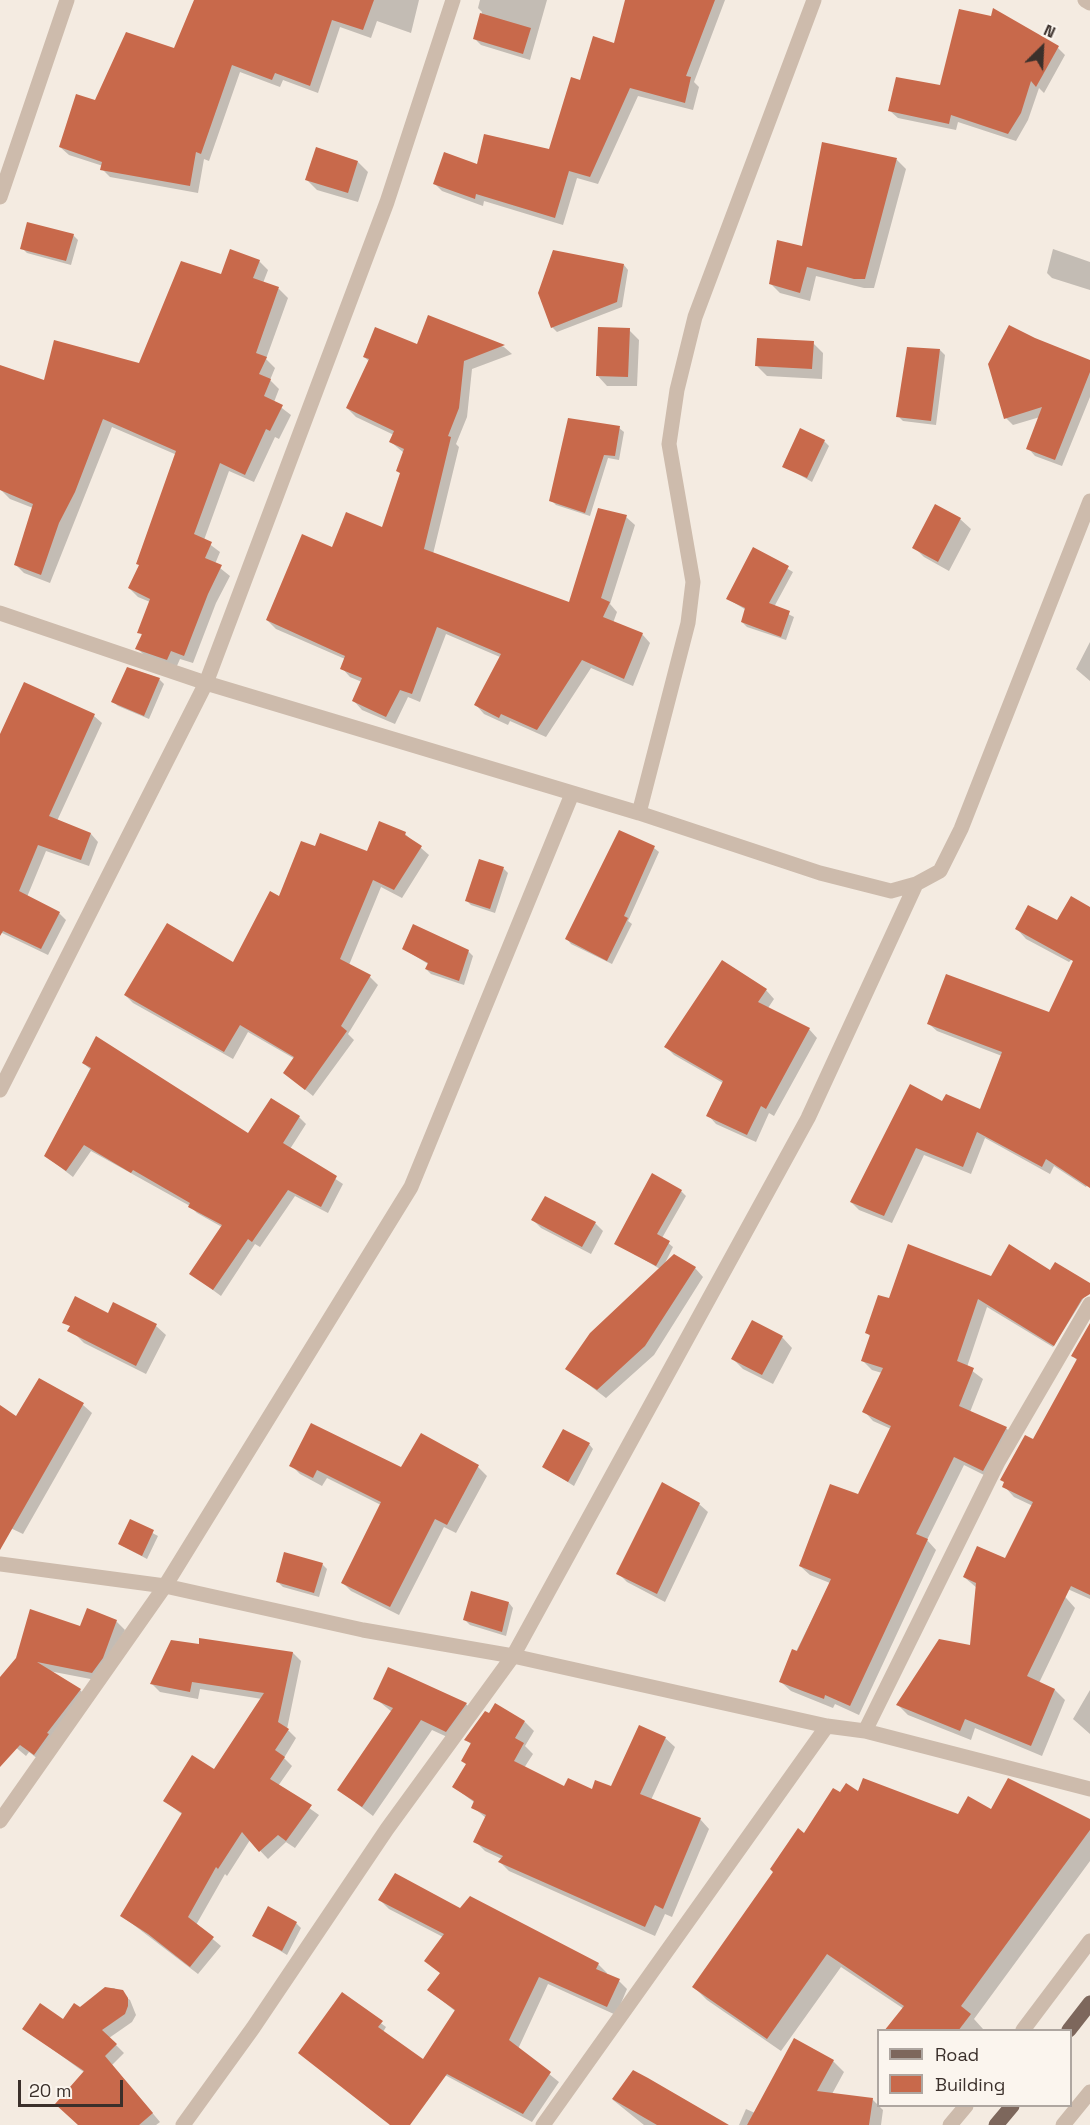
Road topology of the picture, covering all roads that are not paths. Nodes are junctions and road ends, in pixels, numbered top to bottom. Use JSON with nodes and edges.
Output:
{"nodes":[{"id":1,"x":67,"y":0,"type":"edge"},
{"id":2,"x":453,"y":0,"type":"edge"},
{"id":3,"x":814,"y":0,"type":"edge"},
{"id":4,"x":1085,"y":0,"type":"edge"},
{"id":5,"x":1090,"y":3,"type":"edge"},
{"id":6,"x":0,"y":197,"type":"edge"},
{"id":7,"x":1090,"y":501,"type":"edge"},
{"id":8,"x":0,"y":613,"type":"edge"},
{"id":9,"x":206,"y":683,"type":"junction"},
{"id":10,"x":572,"y":794,"type":"junction"},
{"id":11,"x":639,"y":813,"type":"junction"},
{"id":12,"x":916,"y":884,"type":"junction"},
{"id":13,"x":0,"y":1090,"type":"edge"},
{"id":14,"x":1090,"y":1304,"type":"edge"},
{"id":15,"x":0,"y":1564,"type":"edge"},
{"id":16,"x":165,"y":1586,"type":"junction"},
{"id":17,"x":513,"y":1656,"type":"junction"},
{"id":18,"x":827,"y":1726,"type":"junction"},
{"id":19,"x":865,"y":1731,"type":"junction"},
{"id":20,"x":1090,"y":1789,"type":"edge"},
{"id":21,"x":0,"y":1821,"type":"edge"},
{"id":22,"x":1090,"y":1941,"type":"edge"},
{"id":23,"x":1090,"y":2004,"type":"edge"},
{"id":24,"x":1024,"y":2029,"type":"edge"},
{"id":25,"x":1071,"y":2029,"type":"edge"},
{"id":26,"x":1090,"y":2092,"type":"edge"},
{"id":27,"x":965,"y":2107,"type":"edge"},
{"id":28,"x":1011,"y":2107,"type":"edge"},
{"id":29,"x":183,"y":2125,"type":"edge"},
{"id":30,"x":543,"y":2125,"type":"edge"},
{"id":31,"x":950,"y":2125,"type":"edge"},
{"id":32,"x":996,"y":2125,"type":"edge"},
{"id":33,"x":1063,"y":2125,"type":"edge"}],
"edges":[{"from":1,"to":6,"type":"street"},
{"from":2,"to":9,"type":"street"},
{"from":3,"to":11,"type":"street"},
{"from":4,"to":5,"type":"street"},
{"from":7,"to":12,"type":"street"},
{"from":8,"to":9,"type":"street"},
{"from":9,"to":10,"type":"street"},
{"from":9,"to":13,"type":"street"},
{"from":10,"to":11,"type":"street"},
{"from":10,"to":16,"type":"street"},
{"from":11,"to":12,"type":"street"},
{"from":12,"to":17,"type":"street"},
{"from":14,"to":19,"type":"street"},
{"from":15,"to":16,"type":"street"},
{"from":16,"to":17,"type":"street"},
{"from":16,"to":21,"type":"street"},
{"from":17,"to":18,"type":"street"},
{"from":17,"to":29,"type":"street"},
{"from":18,"to":19,"type":"street"},
{"from":18,"to":30,"type":"street"},
{"from":19,"to":20,"type":"street"},
{"from":22,"to":24,"type":"street"},
{"from":23,"to":25,"type":"main road"},
{"from":26,"to":33,"type":"street"},
{"from":27,"to":31,"type":"street"},
{"from":28,"to":32,"type":"main road"}]}
